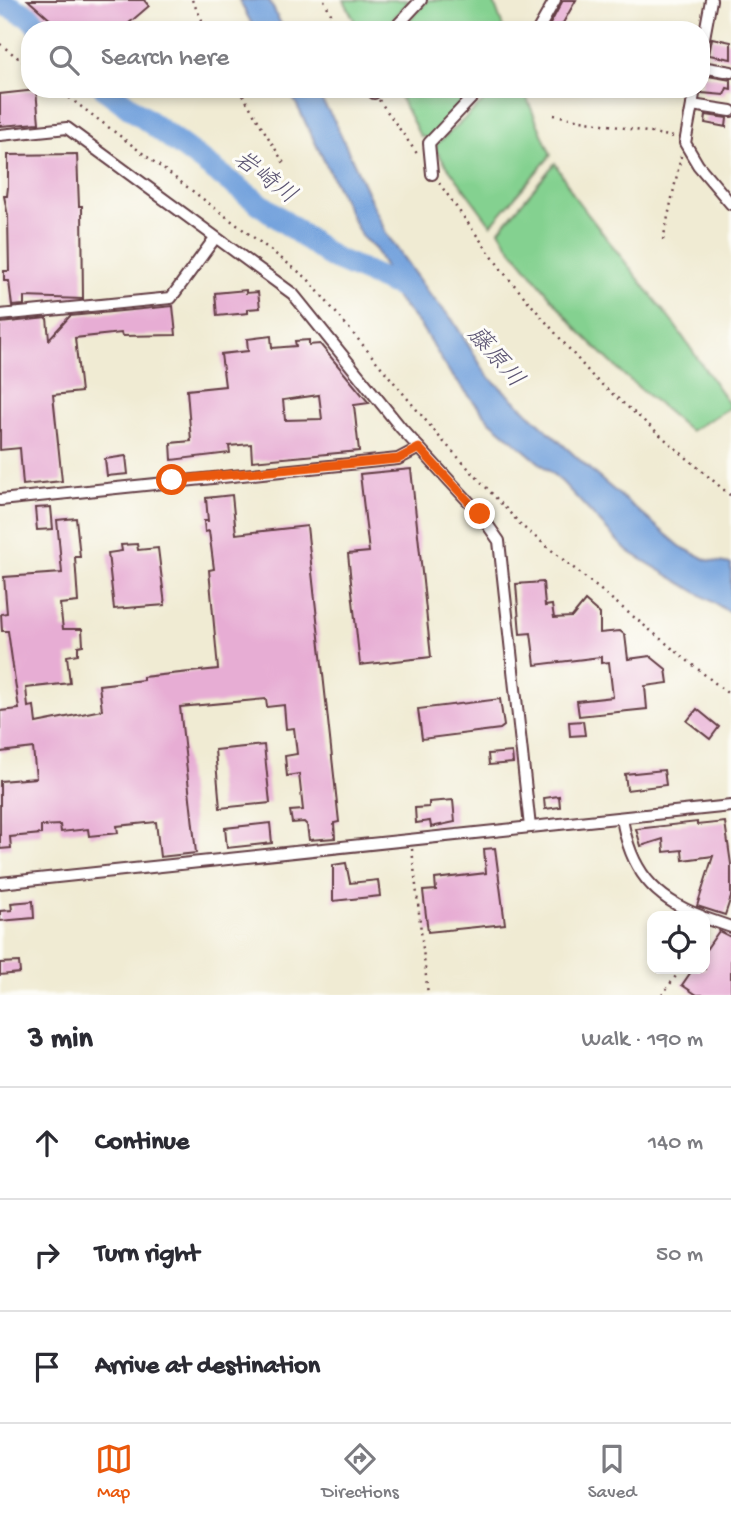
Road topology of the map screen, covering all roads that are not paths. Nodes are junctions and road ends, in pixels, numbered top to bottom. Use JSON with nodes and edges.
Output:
{"nodes":[{"id":1,"x":421,"y":0,"type":"edge"},
{"id":2,"x":555,"y":0,"type":"edge"},
{"id":3,"x":711,"y":0,"type":"edge"},
{"id":4,"x":401,"y":21,"type":"edge"},
{"id":5,"x":543,"y":21,"type":"edge"},
{"id":6,"x":707,"y":21,"type":"edge"},
{"id":7,"x":710,"y":68,"type":"edge"},
{"id":8,"x":731,"y":72,"type":"edge"},
{"id":9,"x":472,"y":98,"type":"edge"},
{"id":10,"x":693,"y":98,"type":"edge"},
{"id":11,"x":692,"y":105,"type":"junction"},
{"id":12,"x":731,"y":111,"type":"edge"},
{"id":13,"x":0,"y":135,"type":"edge"},
{"id":14,"x":432,"y":174,"type":"road end"},
{"id":15,"x":731,"y":204,"type":"edge"},
{"id":16,"x":215,"y":238,"type":"junction"},
{"id":17,"x":0,"y":315,"type":"edge"},
{"id":18,"x":419,"y":448,"type":"junction"},
{"id":19,"x":0,"y":500,"type":"edge"},
{"id":20,"x":731,"y":806,"type":"edge"},
{"id":21,"x":622,"y":818,"type":"junction"},
{"id":22,"x":530,"y":827,"type":"junction"},
{"id":23,"x":0,"y":883,"type":"edge"},
{"id":24,"x":687,"y":911,"type":"edge"},
{"id":25,"x":710,"y":920,"type":"edge"},
{"id":26,"x":731,"y":927,"type":"edge"}],
"edges":[{"from":1,"to":4,"type":"street"},
{"from":2,"to":5,"type":"street"},
{"from":3,"to":6,"type":"street"},
{"from":7,"to":8,"type":"street"},
{"from":9,"to":14,"type":"street"},
{"from":10,"to":11,"type":"street"},
{"from":11,"to":12,"type":"street"},
{"from":11,"to":15,"type":"street"},
{"from":13,"to":16,"type":"street"},
{"from":16,"to":17,"type":"street"},
{"from":16,"to":18,"type":"street"},
{"from":18,"to":19,"type":"street"},
{"from":18,"to":22,"type":"street"},
{"from":20,"to":21,"type":"street"},
{"from":21,"to":22,"type":"street"},
{"from":21,"to":24,"type":"street"},
{"from":22,"to":23,"type":"street"},
{"from":25,"to":26,"type":"street"}]}
